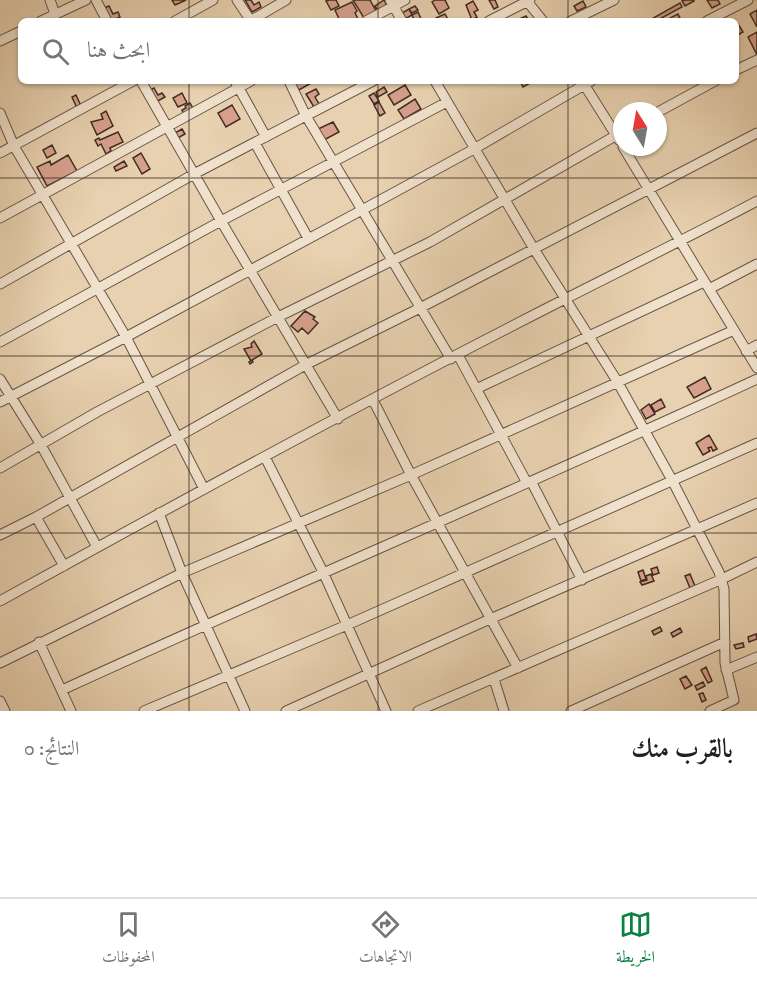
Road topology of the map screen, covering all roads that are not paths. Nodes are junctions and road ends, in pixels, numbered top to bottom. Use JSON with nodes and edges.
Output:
{"nodes":[{"id":1,"x":50,"y":0,"type":"edge"},
{"id":2,"x":86,"y":0,"type":"edge"},
{"id":3,"x":96,"y":0,"type":"edge"},
{"id":4,"x":213,"y":0,"type":"edge"},
{"id":5,"x":237,"y":0,"type":"edge"},
{"id":6,"x":286,"y":0,"type":"edge"},
{"id":7,"x":405,"y":0,"type":"edge"},
{"id":8,"x":528,"y":0,"type":"edge"},
{"id":9,"x":614,"y":0,"type":"edge"},
{"id":10,"x":748,"y":0,"type":"edge"},
{"id":11,"x":392,"y":3,"type":"edge"},
{"id":12,"x":56,"y":14,"type":"junction"},
{"id":13,"x":47,"y":18,"type":"edge"},
{"id":14,"x":105,"y":18,"type":"edge"},
{"id":15,"x":180,"y":18,"type":"edge"},
{"id":16,"x":248,"y":18,"type":"edge"},
{"id":17,"x":255,"y":18,"type":"edge"},
{"id":18,"x":370,"y":18,"type":"edge"},
{"id":19,"x":400,"y":18,"type":"edge"},
{"id":20,"x":495,"y":18,"type":"edge"},
{"id":21,"x":541,"y":18,"type":"edge"},
{"id":22,"x":577,"y":18,"type":"edge"},
{"id":23,"x":713,"y":18,"type":"edge"},
{"id":24,"x":18,"y":32,"type":"edge"},
{"id":25,"x":0,"y":41,"type":"edge"},
{"id":26,"x":757,"y":60,"type":"edge"},
{"id":27,"x":739,"y":69,"type":"edge"},
{"id":28,"x":128,"y":84,"type":"edge"},
{"id":29,"x":143,"y":84,"type":"edge"},
{"id":30,"x":237,"y":84,"type":"edge"},
{"id":31,"x":290,"y":84,"type":"edge"},
{"id":32,"x":366,"y":84,"type":"edge"},
{"id":33,"x":437,"y":84,"type":"edge"},
{"id":34,"x":583,"y":84,"type":"edge"},
{"id":35,"x":587,"y":84,"type":"edge"},
{"id":36,"x":709,"y":84,"type":"edge"},
{"id":37,"x":447,"y":102,"type":"junction"},
{"id":38,"x":667,"y":107,"type":"edge"},
{"id":39,"x":0,"y":113,"type":"edge"},
{"id":40,"x":306,"y":116,"type":"junction"},
{"id":41,"x":613,"y":124,"type":"edge"},
{"id":42,"x":166,"y":126,"type":"junction"},
{"id":43,"x":757,"y":133,"type":"edge"},
{"id":44,"x":266,"y":136,"type":"junction"},
{"id":45,"x":613,"y":137,"type":"edge"},
{"id":46,"x":255,"y":143,"type":"junction"},
{"id":47,"x":14,"y":146,"type":"junction"},
{"id":48,"x":474,"y":149,"type":"junction"},
{"id":49,"x":0,"y":153,"type":"edge"},
{"id":50,"x":628,"y":156,"type":"edge"},
{"id":51,"x":334,"y":162,"type":"junction"},
{"id":52,"x":194,"y":174,"type":"junction"},
{"id":53,"x":280,"y":189,"type":"junction"},
{"id":54,"x":648,"y":189,"type":"junction"},
{"id":55,"x":44,"y":196,"type":"junction"},
{"id":56,"x":505,"y":200,"type":"junction"},
{"id":57,"x":757,"y":201,"type":"edge"},
{"id":58,"x":362,"y":210,"type":"junction"},
{"id":59,"x":0,"y":218,"type":"edge"},
{"id":60,"x":221,"y":221,"type":"junction"},
{"id":61,"x":308,"y":238,"type":"junction"},
{"id":62,"x":681,"y":242,"type":"junction"},
{"id":63,"x":72,"y":243,"type":"junction"},
{"id":64,"x":534,"y":249,"type":"junction"},
{"id":65,"x":393,"y":261,"type":"junction"},
{"id":66,"x":757,"y":264,"type":"edge"},
{"id":67,"x":250,"y":270,"type":"junction"},
{"id":68,"x":0,"y":284,"type":"edge"},
{"id":69,"x":707,"y":286,"type":"junction"},
{"id":70,"x":99,"y":288,"type":"junction"},
{"id":71,"x":565,"y":299,"type":"junction"},
{"id":72,"x":420,"y":308,"type":"junction"},
{"id":73,"x":278,"y":317,"type":"junction"},
{"id":74,"x":734,"y":330,"type":"junction"},
{"id":75,"x":587,"y":336,"type":"junction"},
{"id":76,"x":126,"y":337,"type":"junction"},
{"id":77,"x":0,"y":342,"type":"edge"},
{"id":78,"x":757,"y":345,"type":"edge"},
{"id":79,"x":746,"y":351,"type":"junction"},
{"id":80,"x":454,"y":357,"type":"junction"},
{"id":81,"x":306,"y":364,"type":"junction"},
{"id":82,"x":757,"y":368,"type":"edge"},
{"id":83,"x":0,"y":379,"type":"edge"},
{"id":84,"x":757,"y":379,"type":"edge"},
{"id":85,"x":617,"y":381,"type":"junction"},
{"id":86,"x":150,"y":385,"type":"junction"},
{"id":87,"x":476,"y":389,"type":"junction"},
{"id":88,"x":10,"y":397,"type":"junction"},
{"id":89,"x":373,"y":400,"type":"junction"},
{"id":90,"x":0,"y":402,"type":"edge"},
{"id":91,"x":338,"y":418,"type":"junction"},
{"id":92,"x":645,"y":432,"type":"junction"},
{"id":93,"x":501,"y":434,"type":"junction"},
{"id":94,"x":178,"y":437,"type":"junction"},
{"id":95,"x":757,"y":444,"type":"edge"},
{"id":96,"x":41,"y":445,"type":"junction"},
{"id":97,"x":265,"y":457,"type":"junction"},
{"id":98,"x":0,"y":468,"type":"edge"},
{"id":99,"x":411,"y":474,"type":"junction"},
{"id":100,"x":672,"y":480,"type":"junction"},
{"id":101,"x":529,"y":482,"type":"junction"},
{"id":102,"x":204,"y":489,"type":"junction"},
{"id":103,"x":69,"y":499,"type":"junction"},
{"id":104,"x":757,"y":503,"type":"edge"},
{"id":105,"x":159,"y":513,"type":"junction"},
{"id":106,"x":36,"y":517,"type":"junction"},
{"id":107,"x":298,"y":522,"type":"junction"},
{"id":108,"x":438,"y":524,"type":"junction"},
{"id":109,"x":698,"y":529,"type":"junction"},
{"id":110,"x":557,"y":531,"type":"junction"},
{"id":111,"x":0,"y":535,"type":"edge"},
{"id":112,"x":97,"y":547,"type":"junction"},
{"id":113,"x":757,"y":562,"type":"edge"},
{"id":114,"x":64,"y":566,"type":"junction"},
{"id":115,"x":464,"y":572,"type":"junction"},
{"id":116,"x":182,"y":573,"type":"junction"},
{"id":117,"x":323,"y":573,"type":"junction"},
{"id":118,"x":722,"y":579,"type":"junction"},
{"id":119,"x":582,"y":580,"type":"junction"},
{"id":120,"x":0,"y":601,"type":"edge"},
{"id":121,"x":490,"y":619,"type":"junction"},
{"id":122,"x":205,"y":624,"type":"junction"},
{"id":123,"x":347,"y":625,"type":"junction"},
{"id":124,"x":39,"y":642,"type":"junction"},
{"id":125,"x":724,"y":642,"type":"junction"},
{"id":126,"x":757,"y":657,"type":"edge"},
{"id":127,"x":0,"y":663,"type":"edge"},
{"id":128,"x":518,"y":668,"type":"junction"},
{"id":129,"x":726,"y":670,"type":"junction"},
{"id":130,"x":369,"y":674,"type":"junction"},
{"id":131,"x":228,"y":675,"type":"junction"},
{"id":132,"x":494,"y":679,"type":"junction"},
{"id":133,"x":62,"y":690,"type":"junction"},
{"id":134,"x":0,"y":701,"type":"edge"},
{"id":135,"x":4,"y":711,"type":"edge"},
{"id":136,"x":71,"y":711,"type":"edge"},
{"id":137,"x":144,"y":711,"type":"edge"},
{"id":138,"x":245,"y":711,"type":"edge"},
{"id":139,"x":286,"y":711,"type":"edge"},
{"id":140,"x":386,"y":711,"type":"edge"},
{"id":141,"x":418,"y":711,"type":"edge"},
{"id":142,"x":504,"y":711,"type":"edge"},
{"id":143,"x":571,"y":711,"type":"edge"},
{"id":144,"x":710,"y":711,"type":"edge"}],
"edges":[{"from":1,"to":12,"type":"street"},
{"from":2,"to":12,"type":"street"},
{"from":3,"to":14,"type":"street"},
{"from":4,"to":15,"type":"street"},
{"from":5,"to":16,"type":"street"},
{"from":6,"to":17,"type":"street"},
{"from":7,"to":11,"type":"street"},
{"from":8,"to":20,"type":"street"},
{"from":8,"to":21,"type":"street"},
{"from":9,"to":22,"type":"street"},
{"from":10,"to":23,"type":"street"},
{"from":11,"to":18,"type":"street"},
{"from":11,"to":19,"type":"street"},
{"from":12,"to":13,"type":"street"},
{"from":24,"to":25,"type":"street"},
{"from":26,"to":27,"type":"street"},
{"from":28,"to":47,"type":"street"},
{"from":29,"to":42,"type":"street"},
{"from":30,"to":42,"type":"street"},
{"from":30,"to":44,"type":"street"},
{"from":31,"to":40,"type":"street"},
{"from":32,"to":40,"type":"street"},
{"from":33,"to":37,"type":"street"},
{"from":34,"to":48,"type":"street"},
{"from":35,"to":41,"type":"street"},
{"from":36,"to":38,"type":"street"},
{"from":37,"to":48,"type":"street"},
{"from":37,"to":51,"type":"street"},
{"from":39,"to":47,"type":"street"},
{"from":40,"to":44,"type":"street"},
{"from":40,"to":51,"type":"street"},
{"from":42,"to":52,"type":"street"},
{"from":42,"to":55,"type":"street"},
{"from":43,"to":54,"type":"street"},
{"from":44,"to":46,"type":"street"},
{"from":45,"to":56,"type":"street"},
{"from":46,"to":52,"type":"street"},
{"from":46,"to":53,"type":"street"},
{"from":47,"to":49,"type":"street"},
{"from":47,"to":55,"type":"street"},
{"from":48,"to":56,"type":"street"},
{"from":48,"to":58,"type":"street"},
{"from":50,"to":54,"type":"street"},
{"from":51,"to":53,"type":"street"},
{"from":51,"to":58,"type":"street"},
{"from":52,"to":60,"type":"street"},
{"from":52,"to":63,"type":"street"},
{"from":53,"to":60,"type":"street"},
{"from":53,"to":61,"type":"street"},
{"from":54,"to":62,"type":"street"},
{"from":54,"to":64,"type":"street"},
{"from":55,"to":59,"type":"street"},
{"from":55,"to":63,"type":"street"},
{"from":56,"to":64,"type":"street"},
{"from":56,"to":65,"type":"street"},
{"from":57,"to":62,"type":"street"},
{"from":58,"to":61,"type":"street"},
{"from":58,"to":65,"type":"street"},
{"from":60,"to":67,"type":"street"},
{"from":60,"to":70,"type":"street"},
{"from":61,"to":67,"type":"street"},
{"from":62,"to":69,"type":"street"},
{"from":62,"to":71,"type":"street"},
{"from":63,"to":68,"type":"street"},
{"from":63,"to":70,"type":"street"},
{"from":64,"to":71,"type":"street"},
{"from":64,"to":72,"type":"street"},
{"from":65,"to":72,"type":"street"},
{"from":65,"to":73,"type":"street"},
{"from":66,"to":69,"type":"street"},
{"from":67,"to":73,"type":"street"},
{"from":67,"to":76,"type":"street"},
{"from":69,"to":74,"type":"street"},
{"from":69,"to":75,"type":"street"},
{"from":70,"to":76,"type":"street"},
{"from":70,"to":77,"type":"street"},
{"from":71,"to":75,"type":"street"},
{"from":71,"to":80,"type":"street"},
{"from":72,"to":80,"type":"street"},
{"from":72,"to":81,"type":"street"},
{"from":73,"to":81,"type":"street"},
{"from":73,"to":86,"type":"street"},
{"from":74,"to":79,"type":"street"},
{"from":74,"to":85,"type":"street"},
{"from":75,"to":85,"type":"street"},
{"from":75,"to":87,"type":"street"},
{"from":76,"to":86,"type":"street"},
{"from":76,"to":88,"type":"street"},
{"from":78,"to":79,"type":"street"},
{"from":79,"to":82,"type":"street"},
{"from":80,"to":87,"type":"street"},
{"from":80,"to":89,"type":"street"},
{"from":81,"to":91,"type":"street"},
{"from":81,"to":94,"type":"street"},
{"from":83,"to":88,"type":"street"},
{"from":84,"to":92,"type":"street"},
{"from":85,"to":92,"type":"street"},
{"from":85,"to":93,"type":"street"},
{"from":86,"to":94,"type":"street"},
{"from":86,"to":96,"type":"street"},
{"from":87,"to":93,"type":"street"},
{"from":88,"to":90,"type":"street"},
{"from":88,"to":96,"type":"street"},
{"from":89,"to":91,"type":"street"},
{"from":89,"to":99,"type":"street"},
{"from":91,"to":97,"type":"street"},
{"from":92,"to":100,"type":"street"},
{"from":92,"to":101,"type":"street"},
{"from":93,"to":99,"type":"street"},
{"from":93,"to":101,"type":"street"},
{"from":94,"to":102,"type":"street"},
{"from":94,"to":103,"type":"street"},
{"from":95,"to":100,"type":"street"},
{"from":96,"to":98,"type":"street"},
{"from":96,"to":103,"type":"street"},
{"from":97,"to":102,"type":"street"},
{"from":97,"to":107,"type":"street"},
{"from":99,"to":107,"type":"street"},
{"from":99,"to":108,"type":"street"},
{"from":100,"to":109,"type":"street"},
{"from":100,"to":110,"type":"street"},
{"from":101,"to":108,"type":"street"},
{"from":101,"to":110,"type":"street"},
{"from":102,"to":105,"type":"street"},
{"from":103,"to":106,"type":"street"},
{"from":103,"to":112,"type":"street"},
{"from":104,"to":109,"type":"street"},
{"from":105,"to":112,"type":"street"},
{"from":105,"to":116,"type":"street"},
{"from":106,"to":111,"type":"street"},
{"from":106,"to":114,"type":"street"},
{"from":107,"to":116,"type":"street"},
{"from":107,"to":117,"type":"street"},
{"from":108,"to":115,"type":"street"},
{"from":108,"to":117,"type":"street"},
{"from":109,"to":118,"type":"street"},
{"from":109,"to":119,"type":"street"},
{"from":110,"to":115,"type":"street"},
{"from":110,"to":119,"type":"street"},
{"from":112,"to":114,"type":"street"},
{"from":113,"to":118,"type":"street"},
{"from":114,"to":120,"type":"street"},
{"from":115,"to":121,"type":"street"},
{"from":115,"to":123,"type":"street"},
{"from":116,"to":122,"type":"street"},
{"from":116,"to":124,"type":"street"},
{"from":117,"to":122,"type":"street"},
{"from":117,"to":123,"type":"street"},
{"from":118,"to":125,"type":"street"},
{"from":118,"to":128,"type":"street"},
{"from":119,"to":121,"type":"street"},
{"from":121,"to":128,"type":"street"},
{"from":121,"to":130,"type":"street"},
{"from":122,"to":131,"type":"street"},
{"from":122,"to":133,"type":"street"},
{"from":123,"to":130,"type":"street"},
{"from":123,"to":131,"type":"street"},
{"from":124,"to":127,"type":"street"},
{"from":124,"to":133,"type":"street"},
{"from":125,"to":129,"type":"street"},
{"from":125,"to":143,"type":"street"},
{"from":126,"to":129,"type":"street"},
{"from":128,"to":132,"type":"street"},
{"from":129,"to":144,"type":"street"},
{"from":130,"to":139,"type":"street"},
{"from":130,"to":140,"type":"street"},
{"from":131,"to":137,"type":"street"},
{"from":131,"to":138,"type":"street"},
{"from":132,"to":141,"type":"street"},
{"from":132,"to":142,"type":"street"},
{"from":133,"to":136,"type":"street"},
{"from":134,"to":135,"type":"street"}]}
